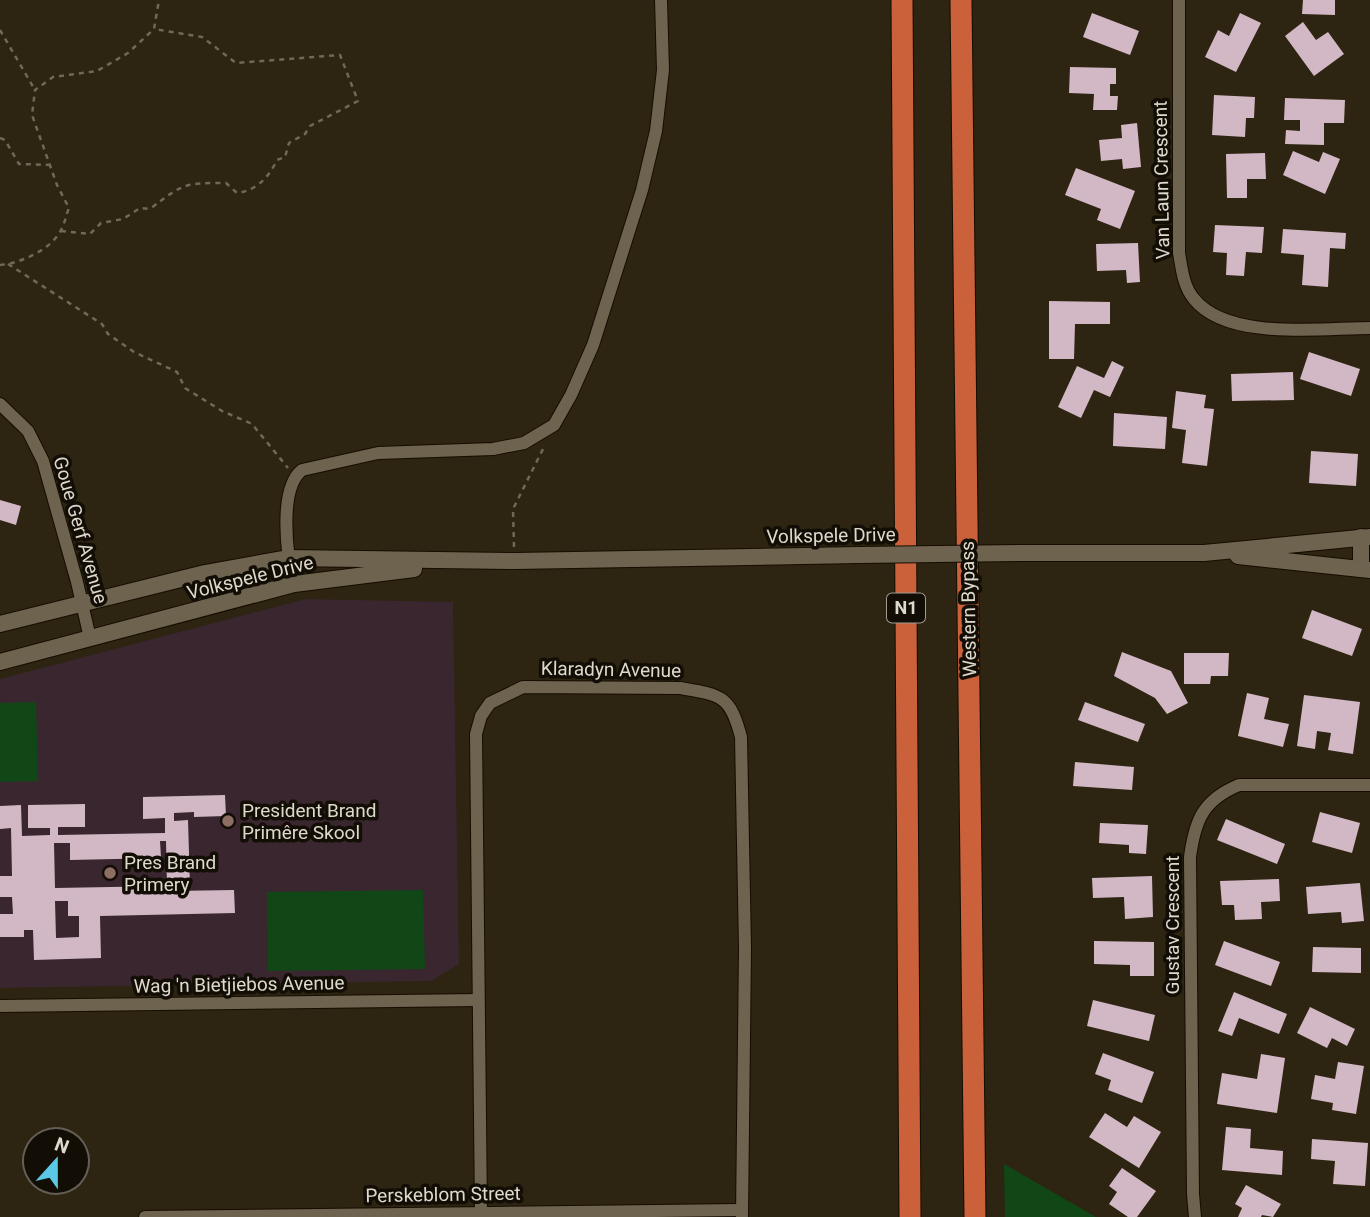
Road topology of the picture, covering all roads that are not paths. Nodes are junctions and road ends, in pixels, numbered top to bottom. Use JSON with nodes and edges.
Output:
{"nodes":[{"id":1,"x":661,"y":0,"type":"edge"},
{"id":2,"x":902,"y":0,"type":"edge"},
{"id":3,"x":961,"y":0,"type":"edge"},
{"id":4,"x":1179,"y":0,"type":"edge"},
{"id":5,"x":1370,"y":328,"type":"edge"},
{"id":6,"x":0,"y":404,"type":"edge"},
{"id":7,"x":1365,"y":537,"type":"edge"},
{"id":8,"x":1204,"y":553,"type":"junction"},
{"id":9,"x":288,"y":558,"type":"junction"},
{"id":10,"x":514,"y":561,"type":"junction"},
{"id":11,"x":1365,"y":570,"type":"edge"},
{"id":12,"x":294,"y":584,"type":"junction"},
{"id":13,"x":83,"y":602,"type":"junction"},
{"id":14,"x":0,"y":624,"type":"edge"},
{"id":15,"x":90,"y":638,"type":"junction"},
{"id":16,"x":0,"y":662,"type":"edge"},
{"id":17,"x":1370,"y":785,"type":"edge"},
{"id":18,"x":478,"y":1000,"type":"junction"},
{"id":19,"x":0,"y":1006,"type":"edge"},
{"id":20,"x":481,"y":1213,"type":"junction"},
{"id":21,"x":742,"y":1213,"type":"edge"},
{"id":22,"x":366,"y":1216,"type":"edge"},
{"id":23,"x":145,"y":1217,"type":"edge"},
{"id":24,"x":910,"y":1217,"type":"edge"},
{"id":25,"x":975,"y":1217,"type":"edge"},
{"id":26,"x":1195,"y":1217,"type":"edge"}],
"edges":[{"from":1,"to":9,"type":"street"},
{"from":2,"to":24,"type":"highway","number":"N1"},
{"from":3,"to":25,"type":"highway","name":"Western Bypass"},
{"from":4,"to":5,"type":"street","name":"Van Laun Crescent"},
{"from":6,"to":13,"type":"street","name":"Goue Gerf Avenue"},
{"from":7,"to":8,"type":"street"},
{"from":7,"to":11,"type":"street"},
{"from":8,"to":10,"type":"street","name":"Volkspele Drive","bridge":true},
{"from":8,"to":11,"type":"street"},
{"from":9,"to":10,"type":"street","name":"Volkspele Drive"},
{"from":9,"to":12,"type":"street"},
{"from":9,"to":13,"type":"street","name":"Volkspele Drive"},
{"from":10,"to":12,"type":"street","name":"Volkspele Drive"},
{"from":12,"to":15,"type":"street","name":"Volkspele Drive"},
{"from":13,"to":14,"type":"street","name":"Volkspele Drive"},
{"from":13,"to":15,"type":"street","name":"Goue Gerf Avenue"},
{"from":15,"to":16,"type":"street","name":"Volkspele Drive"},
{"from":17,"to":26,"type":"street","name":"Gustav Crescent"},
{"from":18,"to":19,"type":"street","name":"Wag 'n Bietjiebos Avenue"},
{"from":18,"to":20,"type":"street","name":"Klaradyn Avenue"},
{"from":18,"to":21,"type":"street","name":"Klaradyn Avenue"},
{"from":20,"to":21,"type":"street","name":"Perskeblom Street"},
{"from":20,"to":22,"type":"street","name":"Perskeblom Street"},
{"from":22,"to":23,"type":"street","name":"Perskeblom Street"}]}
